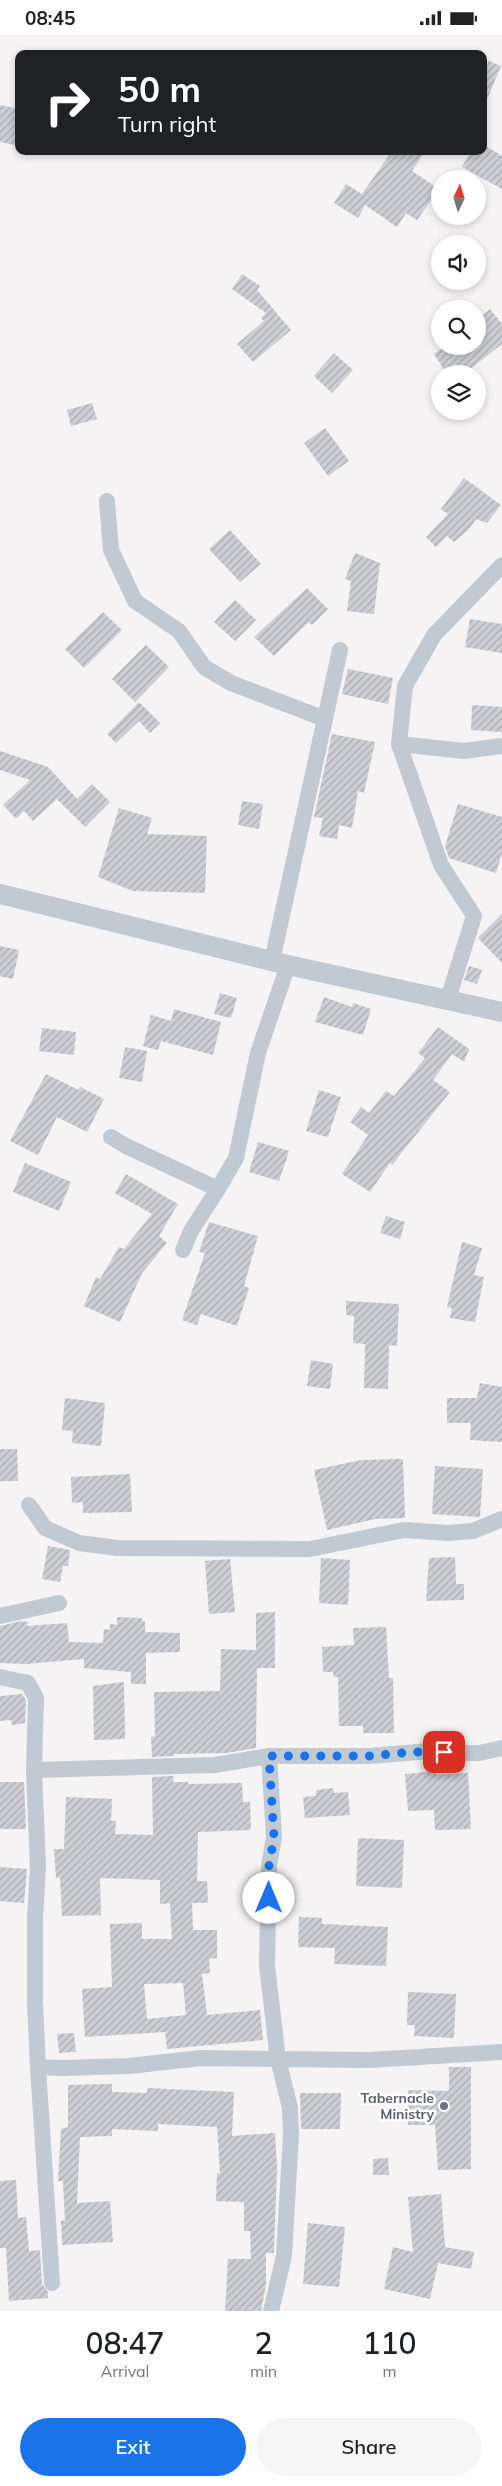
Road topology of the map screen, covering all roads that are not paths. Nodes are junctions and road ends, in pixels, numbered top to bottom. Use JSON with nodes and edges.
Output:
{"nodes":[{"id":1,"x":106,"y":501,"type":"dead end"},
{"id":2,"x":502,"y":565,"type":"edge"},
{"id":3,"x":340,"y":650,"type":"dead end"},
{"id":4,"x":325,"y":719,"type":"junction"},
{"id":5,"x":399,"y":744,"type":"junction"},
{"id":6,"x":502,"y":746,"type":"edge"},
{"id":7,"x":0,"y":894,"type":"edge"},
{"id":8,"x":280,"y":963,"type":"junction"},
{"id":9,"x":448,"y":999,"type":"junction"},
{"id":10,"x":502,"y":1012,"type":"edge"},
{"id":11,"x":110,"y":1137,"type":"dead end"},
{"id":12,"x":218,"y":1189,"type":"junction"},
{"id":13,"x":182,"y":1250,"type":"dead end"},
{"id":14,"x":29,"y":1505,"type":"dead end"},
{"id":15,"x":502,"y":1519,"type":"edge"},
{"id":16,"x":59,"y":1603,"type":"dead end"},
{"id":17,"x":0,"y":1616,"type":"edge"},
{"id":18,"x":0,"y":1677,"type":"edge"},
{"id":19,"x":502,"y":1748,"type":"edge"},
{"id":20,"x":269,"y":1756,"type":"junction"},
{"id":21,"x":34,"y":1771,"type":"junction"},
{"id":22,"x":502,"y":2052,"type":"edge"},
{"id":23,"x":278,"y":2059,"type":"junction"},
{"id":24,"x":38,"y":2067,"type":"junction"},
{"id":25,"x":52,"y":2283,"type":"dead end"},
{"id":26,"x":271,"y":2311,"type":"edge"}],
"edges":[{"from":1,"to":4,"type":"street"},
{"from":2,"to":5,"type":"street"},
{"from":3,"to":4,"type":"street"},
{"from":4,"to":8,"type":"street"},
{"from":5,"to":6,"type":"street"},
{"from":5,"to":9,"type":"street"},
{"from":7,"to":8,"type":"street"},
{"from":8,"to":9,"type":"street"},
{"from":8,"to":12,"type":"street"},
{"from":9,"to":10,"type":"street"},
{"from":11,"to":12,"type":"street"},
{"from":12,"to":13,"type":"street"},
{"from":14,"to":15,"type":"street"},
{"from":16,"to":17,"type":"street"},
{"from":18,"to":21,"type":"street"},
{"from":19,"to":20,"type":"street"},
{"from":20,"to":21,"type":"street"},
{"from":20,"to":23,"type":"street"},
{"from":21,"to":24,"type":"street"},
{"from":22,"to":23,"type":"street"},
{"from":23,"to":24,"type":"street"},
{"from":23,"to":26,"type":"street"},
{"from":24,"to":25,"type":"street"}]}
